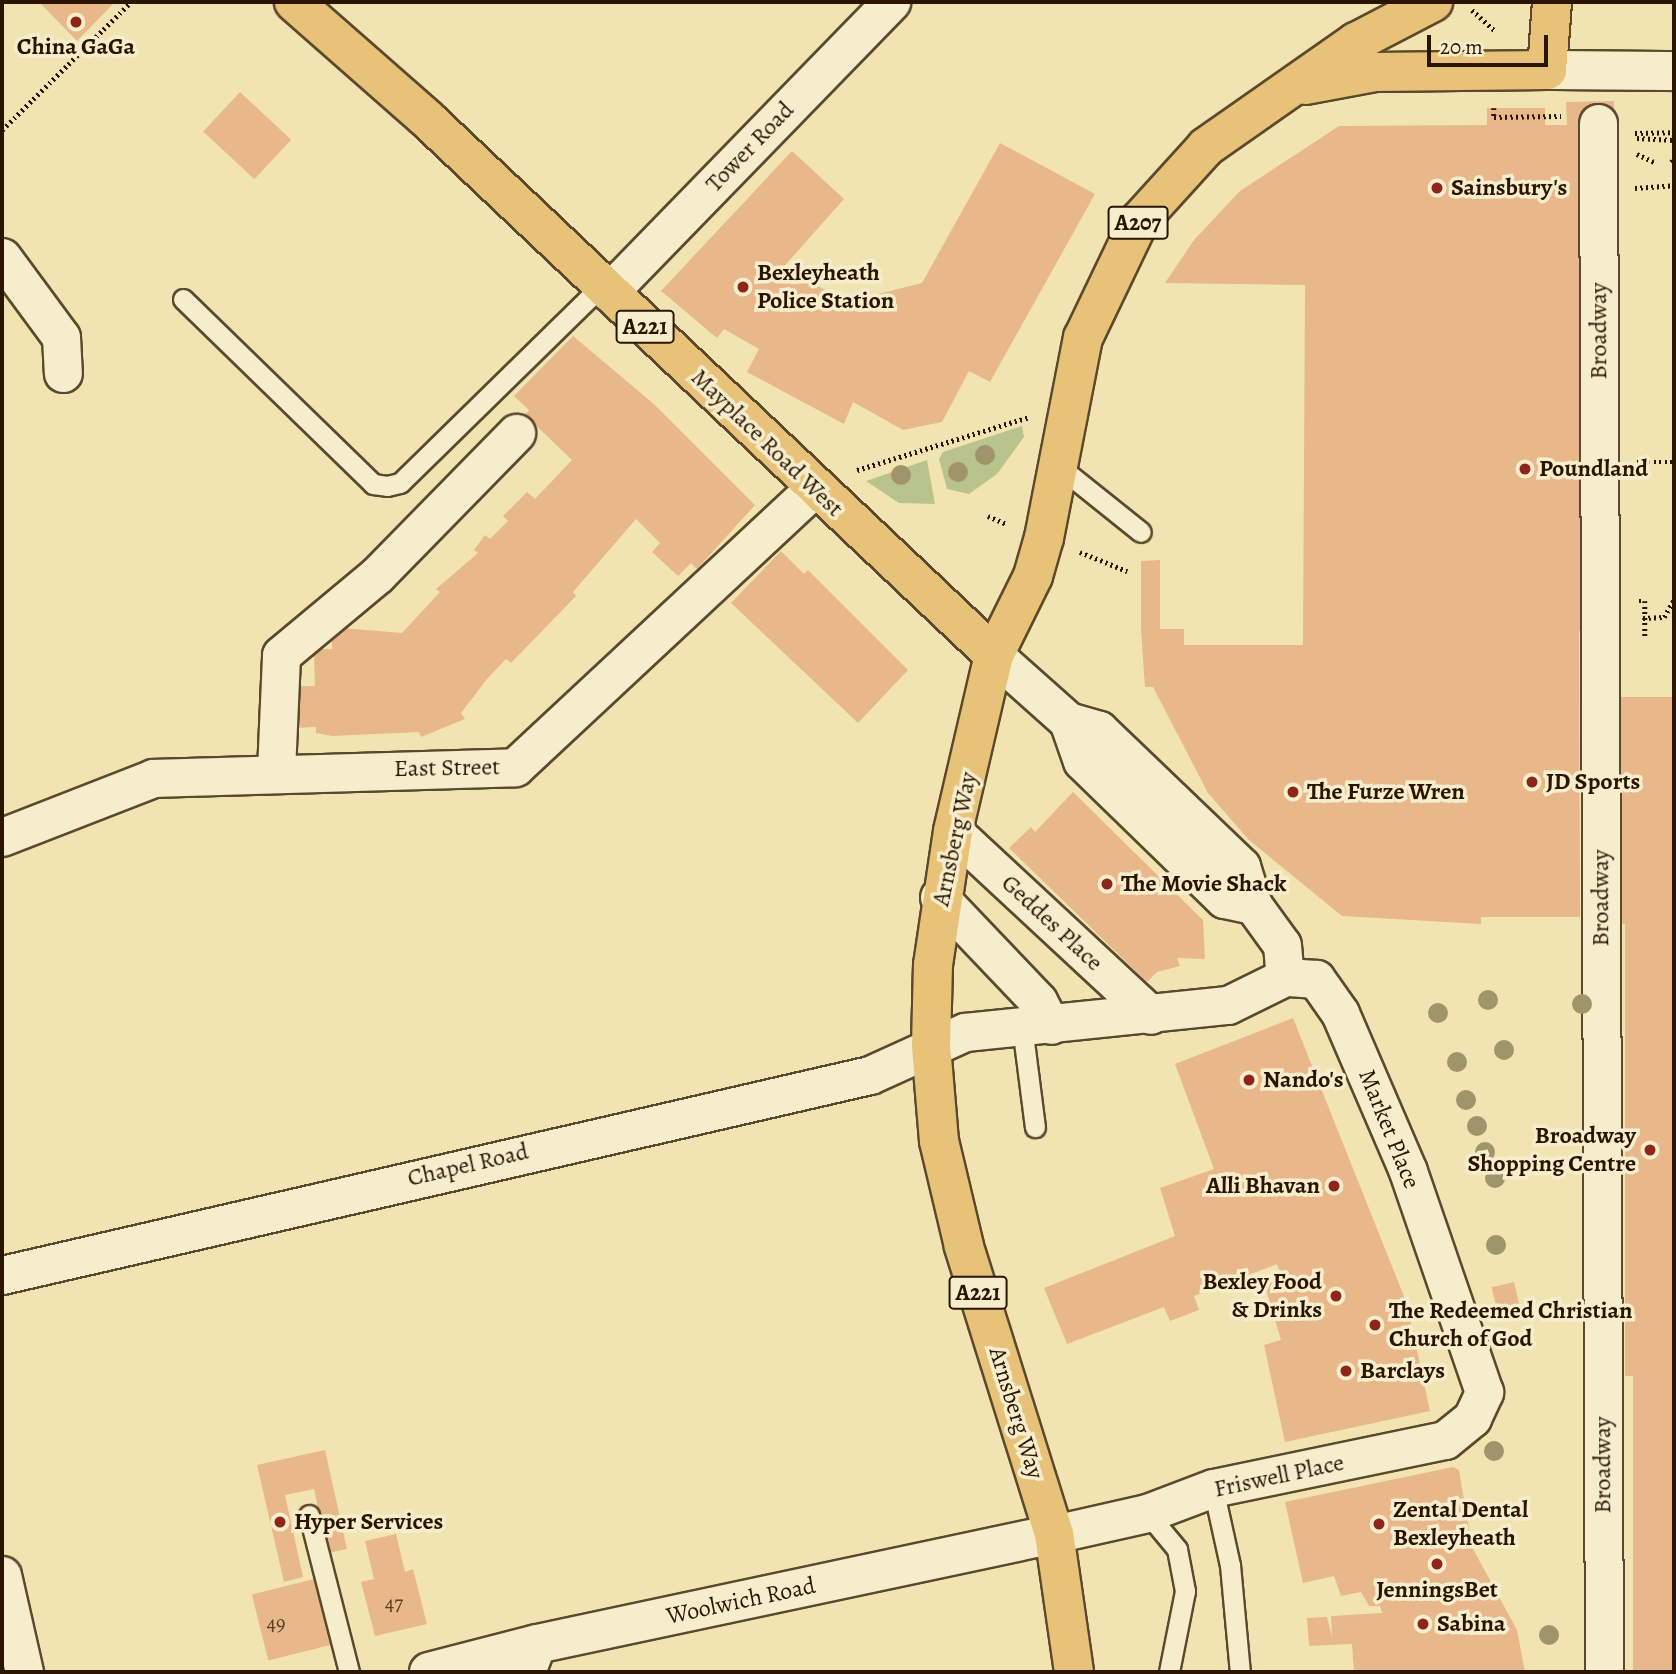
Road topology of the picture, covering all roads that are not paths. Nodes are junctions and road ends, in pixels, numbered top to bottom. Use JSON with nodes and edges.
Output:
{"nodes":[{"id":1,"x":1552,"y":2,"type":"edge"},
{"id":2,"x":297,"y":3,"type":"edge"},
{"id":3,"x":886,"y":4,"type":"edge"},
{"id":4,"x":1451,"y":4,"type":"edge"},
{"id":5,"x":1547,"y":70,"type":"junction"},
{"id":6,"x":1674,"y":71,"type":"edge"},
{"id":7,"x":1292,"y":88,"type":"junction"},
{"id":8,"x":1584,"y":119,"type":"road end"},
{"id":9,"x":2,"y":257,"type":"edge"},
{"id":10,"x":605,"y":289,"type":"junction"},
{"id":11,"x":183,"y":299,"type":"dead end"},
{"id":12,"x":63,"y":373,"type":"dead end"},
{"id":13,"x":516,"y":433,"type":"dead end"},
{"id":14,"x":1060,"y":468,"type":"junction"},
{"id":15,"x":806,"y":495,"type":"junction"},
{"id":16,"x":1141,"y":532,"type":"dead end"},
{"id":17,"x":994,"y":655,"type":"junction"},
{"id":18,"x":276,"y":771,"type":"junction"},
{"id":19,"x":953,"y":831,"type":"junction"},
{"id":20,"x":2,"y":837,"type":"edge"},
{"id":21,"x":939,"y":897,"type":"junction"},
{"id":22,"x":1285,"y":976,"type":"junction"},
{"id":23,"x":1151,"y":1015,"type":"junction"},
{"id":24,"x":1037,"y":1026,"type":"junction"},
{"id":25,"x":931,"y":1046,"type":"junction"},
{"id":26,"x":1035,"y":1127,"type":"dead end"},
{"id":27,"x":2,"y":1275,"type":"edge"},
{"id":28,"x":1484,"y":1392,"type":"joint"},
{"id":29,"x":1213,"y":1488,"type":"junction"},
{"id":30,"x":1147,"y":1513,"type":"junction"},
{"id":31,"x":309,"y":1516,"type":"dead end"},
{"id":32,"x":1054,"y":1534,"type":"junction"},
{"id":33,"x":2,"y":1575,"type":"edge"},
{"id":34,"x":531,"y":1658,"type":"edge"},
{"id":35,"x":447,"y":1671,"type":"edge"},
{"id":36,"x":24,"y":1672,"type":"edge"},
{"id":37,"x":349,"y":1672,"type":"edge"},
{"id":38,"x":1074,"y":1672,"type":"edge"},
{"id":39,"x":1169,"y":1672,"type":"edge"},
{"id":40,"x":1240,"y":1672,"type":"edge"},
{"id":41,"x":1604,"y":1672,"type":"edge"}],
"edges":[{"from":1,"to":5,"type":"main road"},
{"from":2,"to":10,"type":"main road","name":"Mayplace Road West","number":"A221"},
{"from":3,"to":10,"type":"street","name":"Tower Road"},
{"from":4,"to":7,"type":"main road","name":"Arnsberg Way","number":"A207"},
{"from":5,"to":6,"type":"street"},
{"from":5,"to":7,"type":"main road","name":"Arnsberg Way","number":"A207"},
{"from":7,"to":14,"type":"main road","name":"Arnsberg Way","number":"A207"},
{"from":8,"to":41,"type":"street","name":"Broadway"},
{"from":9,"to":12,"type":"street"},
{"from":10,"to":11,"type":"lane"},
{"from":10,"to":15,"type":"main road","name":"Mayplace Road West","number":"A221"},
{"from":13,"to":18,"type":"street"},
{"from":14,"to":16,"type":"lane"},
{"from":14,"to":17,"type":"main road","name":"Arnsberg Way","number":"A207"},
{"from":15,"to":17,"type":"main road","name":"Mayplace Road West","number":"A221"},
{"from":15,"to":18,"type":"street","name":"East Street"},
{"from":17,"to":19,"type":"main road","name":"Arnsberg Way","number":"A221"},
{"from":17,"to":22,"type":"street"},
{"from":18,"to":20,"type":"street","name":"East Street"},
{"from":19,"to":21,"type":"main road","name":"Arnsberg Way","number":"A221"},
{"from":19,"to":23,"type":"street","name":"Geddes Place"},
{"from":21,"to":24,"type":"street"},
{"from":21,"to":25,"type":"main road","name":"Arnsberg Way","number":"A221"},
{"from":22,"to":23,"type":"street"},
{"from":22,"to":28,"type":"street","name":"Market Place"},
{"from":23,"to":24,"type":"street"},
{"from":24,"to":25,"type":"street"},
{"from":24,"to":26,"type":"lane"},
{"from":25,"to":27,"type":"street","name":"Chapel Road"},
{"from":25,"to":32,"type":"main road","name":"Arnsberg Way","number":"A221"},
{"from":28,"to":29,"type":"street","name":"Friswell Place"},
{"from":29,"to":30,"type":"street","name":"Friswell Place"},
{"from":29,"to":40,"type":"lane"},
{"from":30,"to":32,"type":"street","name":"Friswell Place"},
{"from":30,"to":39,"type":"lane"},
{"from":31,"to":37,"type":"lane"},
{"from":32,"to":34,"type":"street","name":"Woolwich Road"},
{"from":32,"to":38,"type":"main road","name":"Arnsberg Way","number":"A221"},
{"from":33,"to":36,"type":"street"},
{"from":34,"to":35,"type":"street","name":"Woolwich Road"}]}
